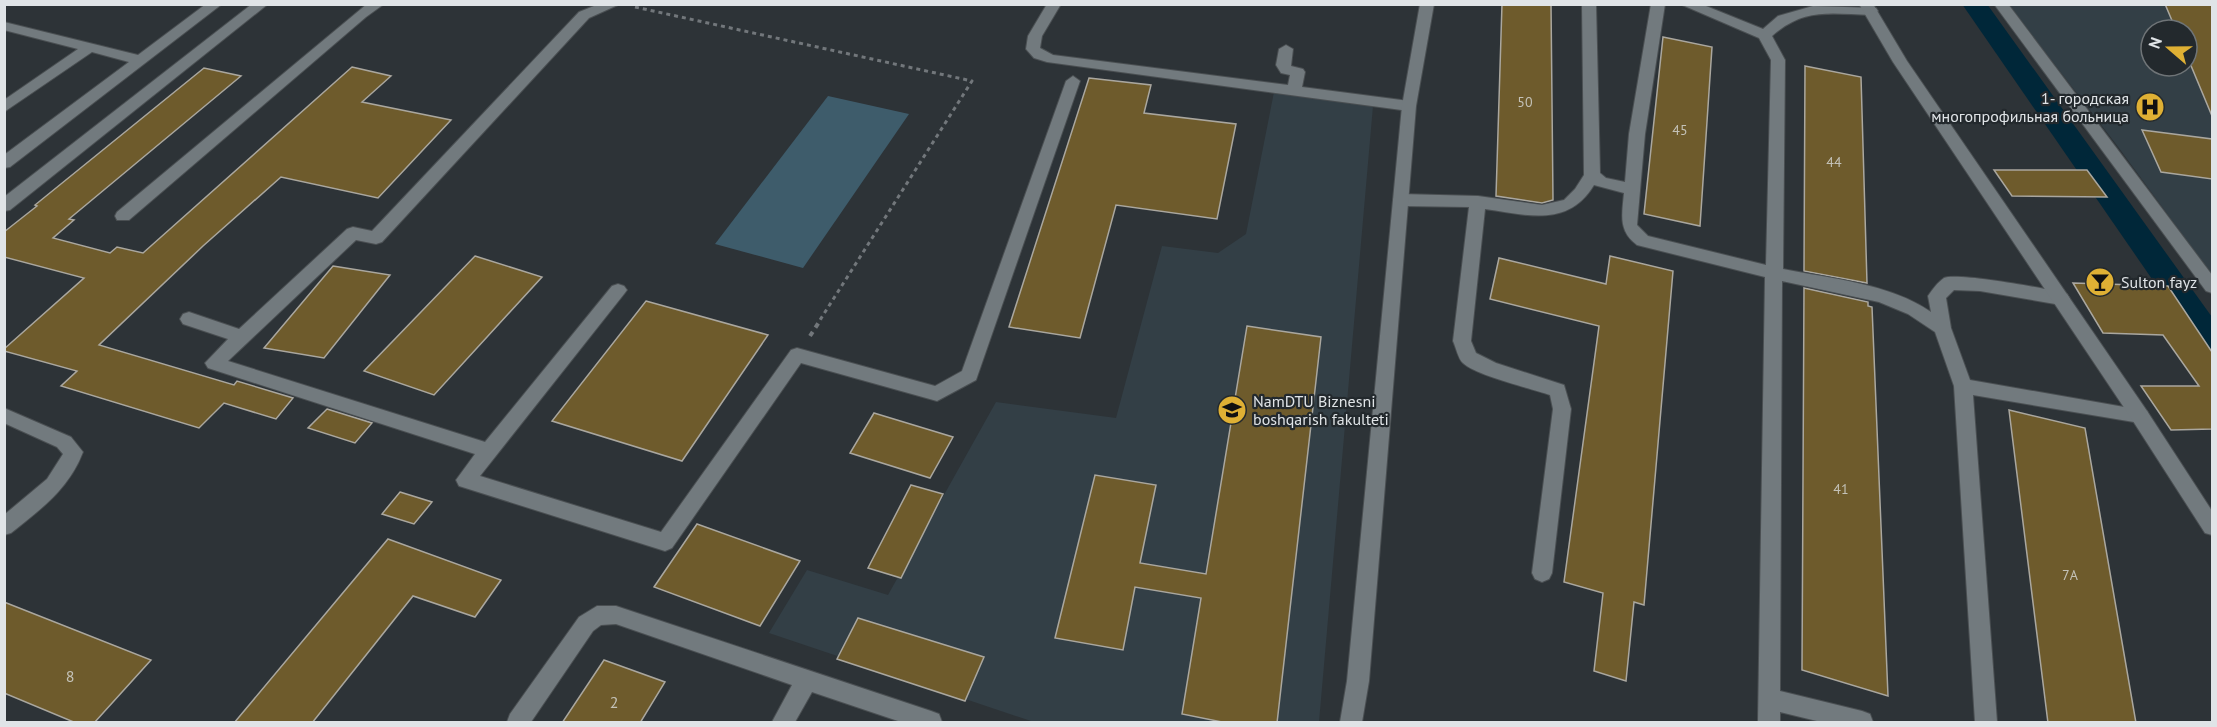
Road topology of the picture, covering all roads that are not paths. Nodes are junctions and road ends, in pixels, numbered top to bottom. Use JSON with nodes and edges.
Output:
{"nodes":[{"id":1,"x":215,"y":4,"type":"edge"},
{"id":2,"x":261,"y":4,"type":"edge"},
{"id":3,"x":377,"y":4,"type":"edge"},
{"id":4,"x":613,"y":4,"type":"edge"},
{"id":5,"x":1054,"y":4,"type":"edge"},
{"id":6,"x":1427,"y":4,"type":"edge"},
{"id":7,"x":1588,"y":4,"type":"edge"},
{"id":8,"x":1658,"y":4,"type":"edge"},
{"id":9,"x":1687,"y":4,"type":"edge"},
{"id":10,"x":2001,"y":4,"type":"edge"},
{"id":11,"x":1869,"y":8,"type":"edge"},
{"id":12,"x":4,"y":26,"type":"edge"},
{"id":13,"x":1765,"y":35,"type":"junction"},
{"id":14,"x":90,"y":47,"type":"junction"},
{"id":15,"x":1286,"y":49,"type":"dead end"},
{"id":16,"x":140,"y":60,"type":"junction"},
{"id":17,"x":1073,"y":81,"type":"dead end"},
{"id":18,"x":1294,"y":91,"type":"junction"},
{"id":19,"x":1409,"y":106,"type":"junction"},
{"id":20,"x":4,"y":107,"type":"edge"},
{"id":21,"x":4,"y":163,"type":"edge"},
{"id":22,"x":1592,"y":175,"type":"junction"},
{"id":23,"x":1632,"y":189,"type":"junction"},
{"id":24,"x":1401,"y":200,"type":"junction"},
{"id":25,"x":1478,"y":202,"type":"junction"},
{"id":26,"x":4,"y":206,"type":"edge"},
{"id":27,"x":123,"y":216,"type":"dead end"},
{"id":28,"x":1774,"y":273,"type":"junction"},
{"id":29,"x":2212,"y":287,"type":"edge"},
{"id":30,"x":618,"y":290,"type":"dead end"},
{"id":31,"x":2061,"y":299,"type":"junction"},
{"id":32,"x":189,"y":320,"type":"dead end"},
{"id":33,"x":1942,"y":328,"type":"junction"},
{"id":34,"x":242,"y":337,"type":"junction"},
{"id":35,"x":1964,"y":386,"type":"junction"},
{"id":36,"x":4,"y":415,"type":"edge"},
{"id":37,"x":2140,"y":416,"type":"junction"},
{"id":38,"x":489,"y":451,"type":"junction"},
{"id":39,"x":4,"y":527,"type":"edge"},
{"id":40,"x":2212,"y":527,"type":"edge"},
{"id":41,"x":1542,"y":573,"type":"dead end"},
{"id":42,"x":807,"y":680,"type":"junction"},
{"id":43,"x":1769,"y":699,"type":"junction"},
{"id":44,"x":518,"y":723,"type":"edge"},
{"id":45,"x":783,"y":723,"type":"edge"},
{"id":46,"x":931,"y":723,"type":"edge"},
{"id":47,"x":1351,"y":723,"type":"edge"},
{"id":48,"x":1769,"y":723,"type":"edge"},
{"id":49,"x":1862,"y":723,"type":"edge"},
{"id":50,"x":1986,"y":723,"type":"edge"}],
"edges":[{"from":1,"to":16,"type":"street"},
{"from":2,"to":26,"type":"street"},
{"from":3,"to":27,"type":"street"},
{"from":4,"to":34,"type":"street"},
{"from":5,"to":18,"type":"street"},
{"from":6,"to":19,"type":"street"},
{"from":7,"to":22,"type":"street"},
{"from":8,"to":23,"type":"street"},
{"from":9,"to":13,"type":"street"},
{"from":10,"to":29,"type":"street"},
{"from":11,"to":13,"type":"street"},
{"from":11,"to":31,"type":"street"},
{"from":12,"to":14,"type":"street"},
{"from":13,"to":28,"type":"street"},
{"from":14,"to":16,"type":"street"},
{"from":14,"to":20,"type":"street"},
{"from":15,"to":18,"type":"street"},
{"from":16,"to":21,"type":"street"},
{"from":17,"to":38,"type":"street"},
{"from":18,"to":19,"type":"street"},
{"from":19,"to":24,"type":"street"},
{"from":22,"to":23,"type":"street"},
{"from":22,"to":25,"type":"street"},
{"from":23,"to":28,"type":"street"},
{"from":24,"to":25,"type":"street"},
{"from":24,"to":47,"type":"street"},
{"from":25,"to":41,"type":"street"},
{"from":28,"to":33,"type":"street"},
{"from":28,"to":43,"type":"street"},
{"from":30,"to":38,"type":"street"},
{"from":31,"to":33,"type":"street"},
{"from":31,"to":37,"type":"street"},
{"from":32,"to":34,"type":"street"},
{"from":33,"to":35,"type":"street"},
{"from":34,"to":38,"type":"street"},
{"from":35,"to":37,"type":"street"},
{"from":35,"to":50,"type":"street"},
{"from":36,"to":39,"type":"street"},
{"from":37,"to":40,"type":"street"},
{"from":42,"to":44,"type":"street"},
{"from":42,"to":45,"type":"street"},
{"from":42,"to":46,"type":"street"},
{"from":43,"to":48,"type":"street"},
{"from":43,"to":49,"type":"street"}]}
